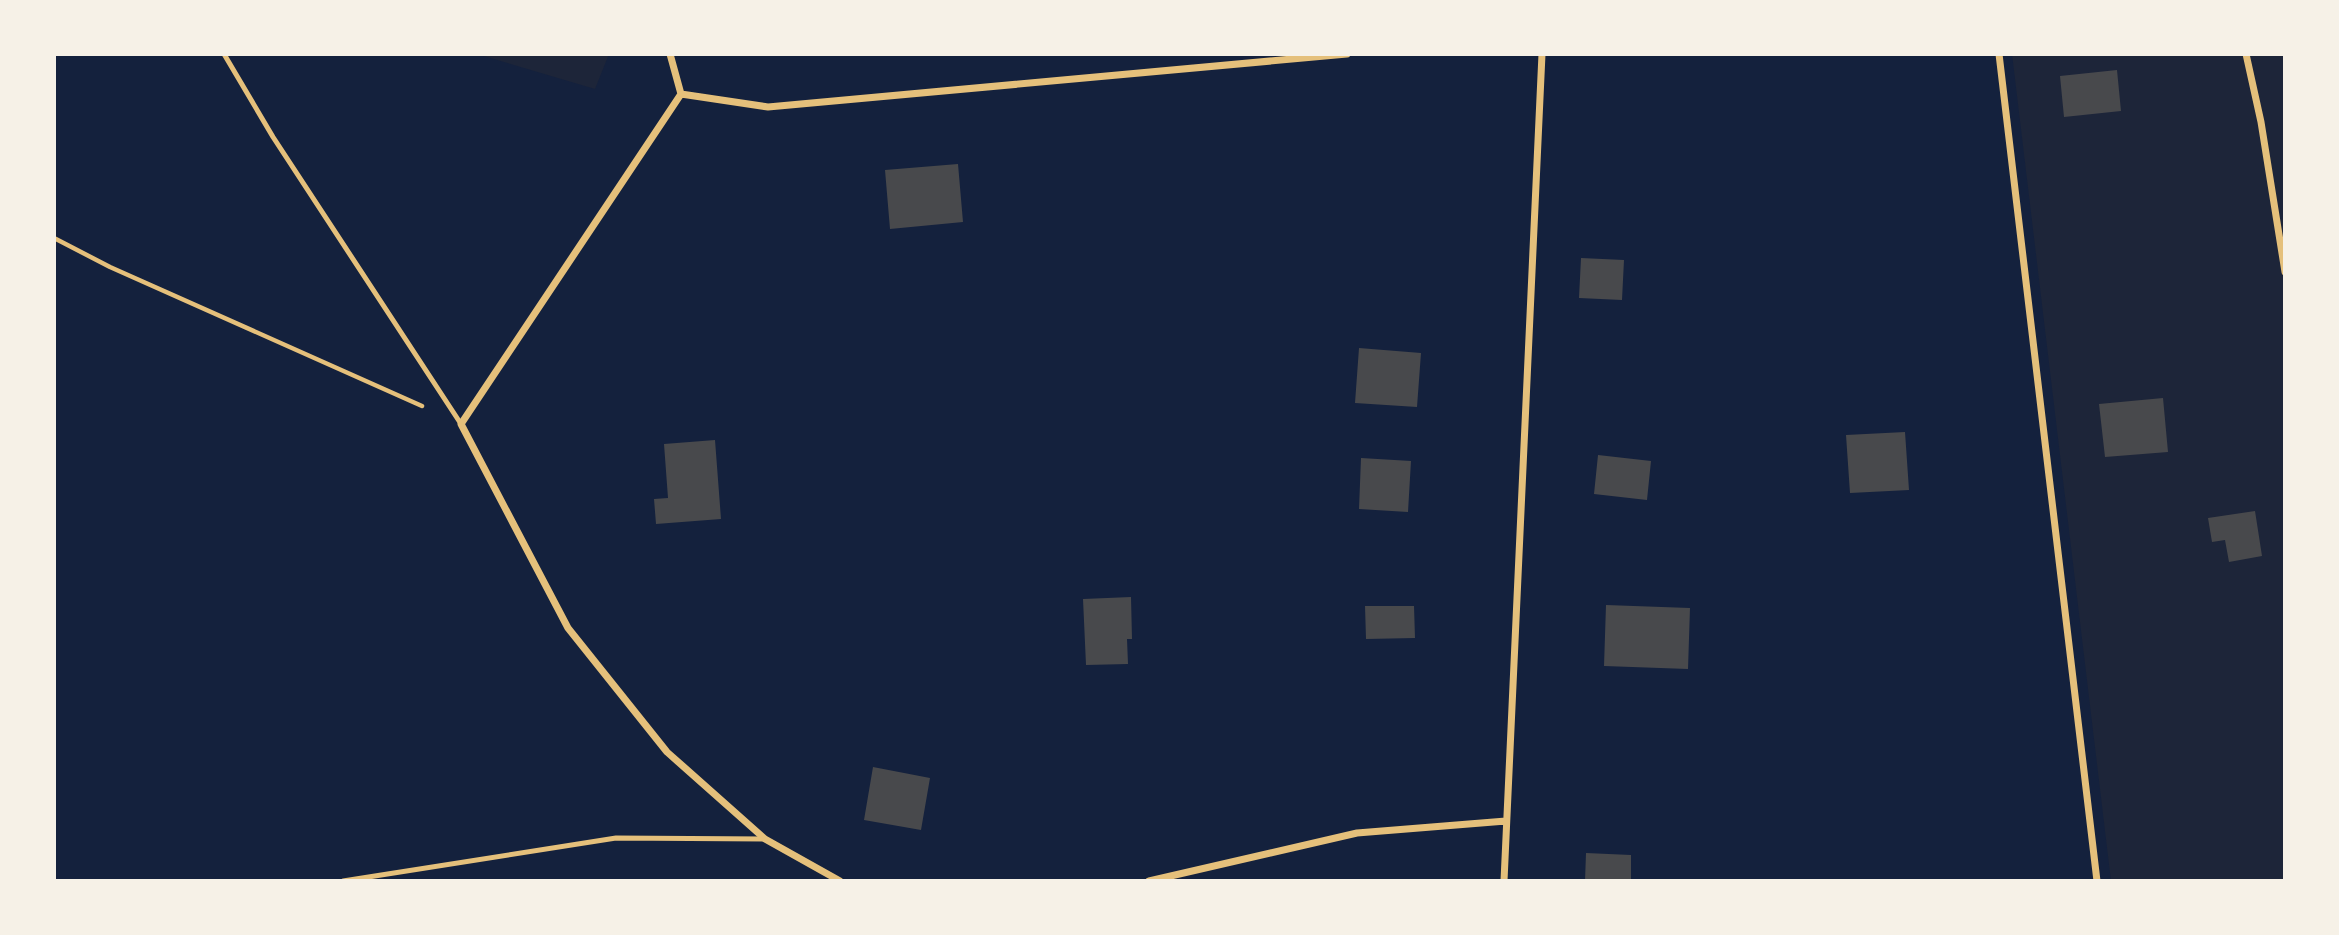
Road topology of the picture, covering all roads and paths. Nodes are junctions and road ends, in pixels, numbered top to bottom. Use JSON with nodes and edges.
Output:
{"nodes":[{"id":1,"x":224,"y":54,"type":"edge"},
{"id":2,"x":670,"y":54,"type":"edge"},
{"id":3,"x":1347,"y":54,"type":"edge"},
{"id":4,"x":1542,"y":54,"type":"edge"},
{"id":5,"x":1999,"y":54,"type":"edge"},
{"id":6,"x":2246,"y":54,"type":"edge"},
{"id":7,"x":681,"y":94,"type":"junction"},
{"id":8,"x":54,"y":238,"type":"edge"},
{"id":9,"x":2285,"y":272,"type":"edge"},
{"id":10,"x":461,"y":424,"type":"junction"},
{"id":11,"x":1506,"y":821,"type":"junction"},
{"id":12,"x":765,"y":839,"type":"junction"},
{"id":13,"x":344,"y":881,"type":"edge"},
{"id":14,"x":840,"y":881,"type":"edge"},
{"id":15,"x":1149,"y":881,"type":"edge"},
{"id":16,"x":1504,"y":881,"type":"edge"},
{"id":17,"x":2097,"y":881,"type":"edge"}],
"edges":[{"from":1,"to":10,"type":"lane"},
{"from":2,"to":7,"type":"street"},
{"from":3,"to":7,"type":"street"},
{"from":4,"to":11,"type":"street"},
{"from":5,"to":17,"type":"street"},
{"from":6,"to":9,"type":"street"},
{"from":7,"to":10,"type":"street"},
{"from":8,"to":10,"type":"path"},
{"from":10,"to":12,"type":"street"},
{"from":11,"to":15,"type":"street"},
{"from":11,"to":16,"type":"street"},
{"from":12,"to":13,"type":"lane"},
{"from":12,"to":14,"type":"street"}]}
